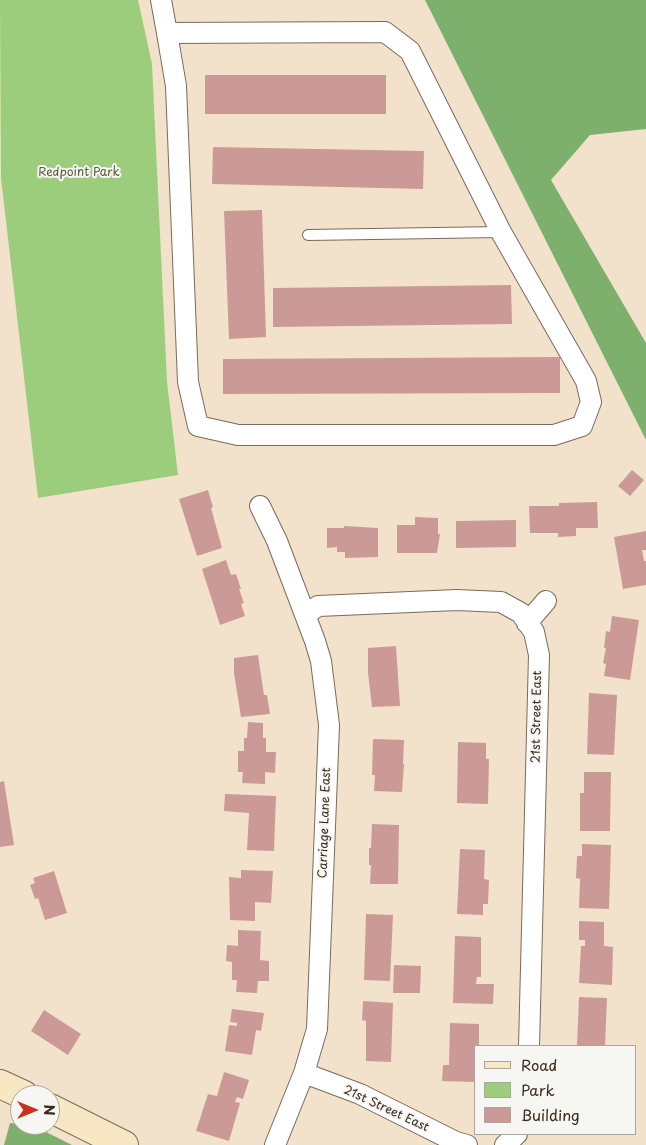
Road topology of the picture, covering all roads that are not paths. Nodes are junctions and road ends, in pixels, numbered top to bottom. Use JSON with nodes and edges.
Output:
{"nodes":[{"id":1,"x":161,"y":0,"type":"edge"},
{"id":2,"x":167,"y":33,"type":"junction"},
{"id":3,"x":501,"y":232,"type":"junction"},
{"id":4,"x":308,"y":235,"type":"dead end"},
{"id":5,"x":260,"y":506,"type":"dead end"},
{"id":6,"x":546,"y":601,"type":"dead end"},
{"id":7,"x":305,"y":615,"type":"junction"},
{"id":8,"x":527,"y":622,"type":"junction"},
{"id":9,"x":529,"y":1045,"type":"edge"},
{"id":10,"x":304,"y":1073,"type":"junction"},
{"id":11,"x":60,"y":1113,"type":"edge"},
{"id":12,"x":516,"y":1135,"type":"edge"},
{"id":13,"x":124,"y":1145,"type":"edge"},
{"id":14,"x":275,"y":1145,"type":"edge"},
{"id":15,"x":467,"y":1145,"type":"edge"},
{"id":16,"x":505,"y":1145,"type":"edge"}],
"edges":[{"from":1,"to":2,"type":"street"},
{"from":2,"to":3,"type":"street"},
{"from":2,"to":3,"type":"street"},
{"from":3,"to":4,"type":"lane"},
{"from":5,"to":7,"type":"street","name":"Carriage Lane East"},
{"from":6,"to":8,"type":"street"},
{"from":7,"to":8,"type":"street","name":"21st Street East"},
{"from":7,"to":10,"type":"street","name":"Carriage Lane East"},
{"from":8,"to":9,"type":"street","name":"21st Street East"},
{"from":10,"to":14,"type":"street","name":"Carriage Lane East"},
{"from":10,"to":15,"type":"street","name":"21st Street East"},
{"from":11,"to":13,"type":"main road"},
{"from":12,"to":16,"type":"street"}]}
